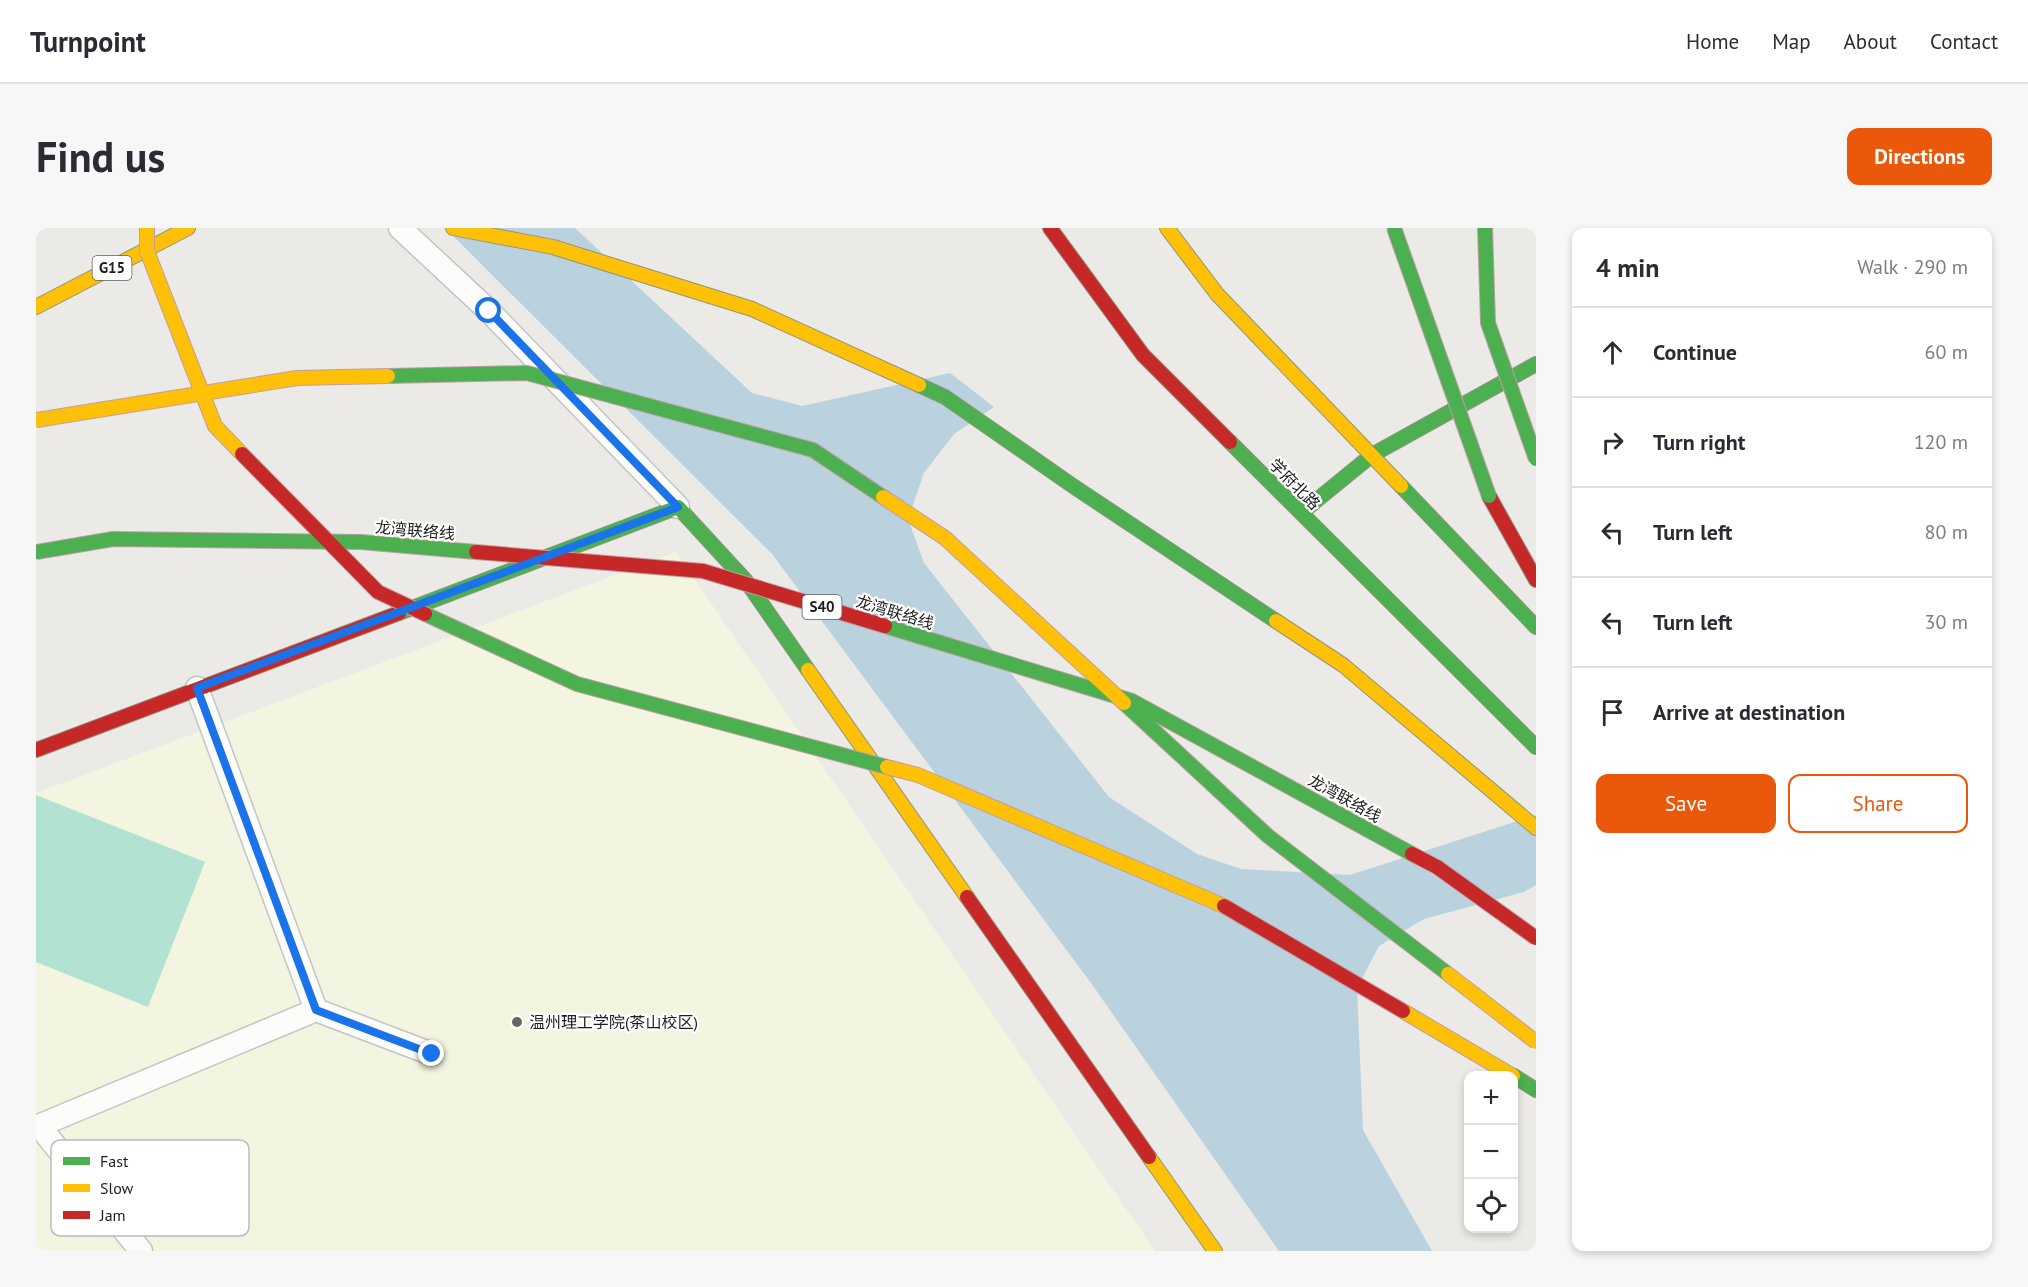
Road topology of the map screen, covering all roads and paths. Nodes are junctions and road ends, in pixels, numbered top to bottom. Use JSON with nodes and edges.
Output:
{"nodes":[{"id":1,"x":147,"y":228,"type":"edge"},
{"id":2,"x":188,"y":228,"type":"edge"},
{"id":3,"x":400,"y":228,"type":"edge"},
{"id":4,"x":453,"y":228,"type":"edge"},
{"id":5,"x":1050,"y":228,"type":"edge"},
{"id":6,"x":1167,"y":228,"type":"edge"},
{"id":7,"x":1394,"y":228,"type":"edge"},
{"id":8,"x":1485,"y":228,"type":"edge"},
{"id":9,"x":36,"y":307,"type":"edge"},
{"id":10,"x":1536,"y":364,"type":"edge"},
{"id":11,"x":36,"y":420,"type":"edge"},
{"id":12,"x":1372,"y":456,"type":"junction"},
{"id":13,"x":1536,"y":459,"type":"edge"},
{"id":14,"x":678,"y":507,"type":"junction"},
{"id":15,"x":1300,"y":513,"type":"junction"},
{"id":16,"x":36,"y":552,"type":"edge"},
{"id":17,"x":1536,"y":580,"type":"edge"},
{"id":18,"x":1536,"y":627,"type":"edge"},
{"id":19,"x":197,"y":688,"type":"junction"},
{"id":20,"x":1536,"y":747,"type":"edge"},
{"id":21,"x":36,"y":750,"type":"edge"},
{"id":22,"x":1536,"y":828,"type":"edge"},
{"id":23,"x":1536,"y":938,"type":"edge"},
{"id":24,"x":316,"y":1010,"type":"junction"},
{"id":25,"x":1536,"y":1042,"type":"edge"},
{"id":26,"x":432,"y":1054,"type":"dead end"},
{"id":27,"x":1505,"y":1071,"type":"edge"},
{"id":28,"x":1518,"y":1079,"type":"edge"},
{"id":29,"x":1536,"y":1090,"type":"edge"},
{"id":30,"x":38,"y":1126,"type":"edge"},
{"id":31,"x":51,"y":1142,"type":"edge"},
{"id":32,"x":129,"y":1236,"type":"edge"},
{"id":33,"x":141,"y":1251,"type":"edge"},
{"id":34,"x":1215,"y":1251,"type":"edge"}],
"edges":[{"from":1,"to":27,"type":"main road","bridge":true},
{"from":2,"to":9,"type":"main road","number":"G15"},
{"from":3,"to":14,"type":"street"},
{"from":4,"to":22,"type":"main road"},
{"from":5,"to":15,"type":"main road","name":"学府北路"},
{"from":6,"to":12,"type":"main road"},
{"from":7,"to":17,"type":"main road","bridge":true},
{"from":8,"to":13,"type":"main road","bridge":true},
{"from":10,"to":12,"type":"main road"},
{"from":11,"to":25,"type":"main road","bridge":true},
{"from":12,"to":15,"type":"main road"},
{"from":12,"to":18,"type":"main road"},
{"from":14,"to":19,"type":"main road"},
{"from":14,"to":34,"type":"main road"},
{"from":15,"to":20,"type":"main road","name":"学府北路"},
{"from":16,"to":23,"type":"main road","name":"龙湾联络线","number":"S40","bridge":true},
{"from":19,"to":21,"type":"main road"},
{"from":19,"to":24,"type":"street"},
{"from":24,"to":26,"type":"street"},
{"from":24,"to":30,"type":"street"},
{"from":28,"to":29,"type":"main road"},
{"from":30,"to":31,"type":"street"},
{"from":32,"to":33,"type":"street"}]}
